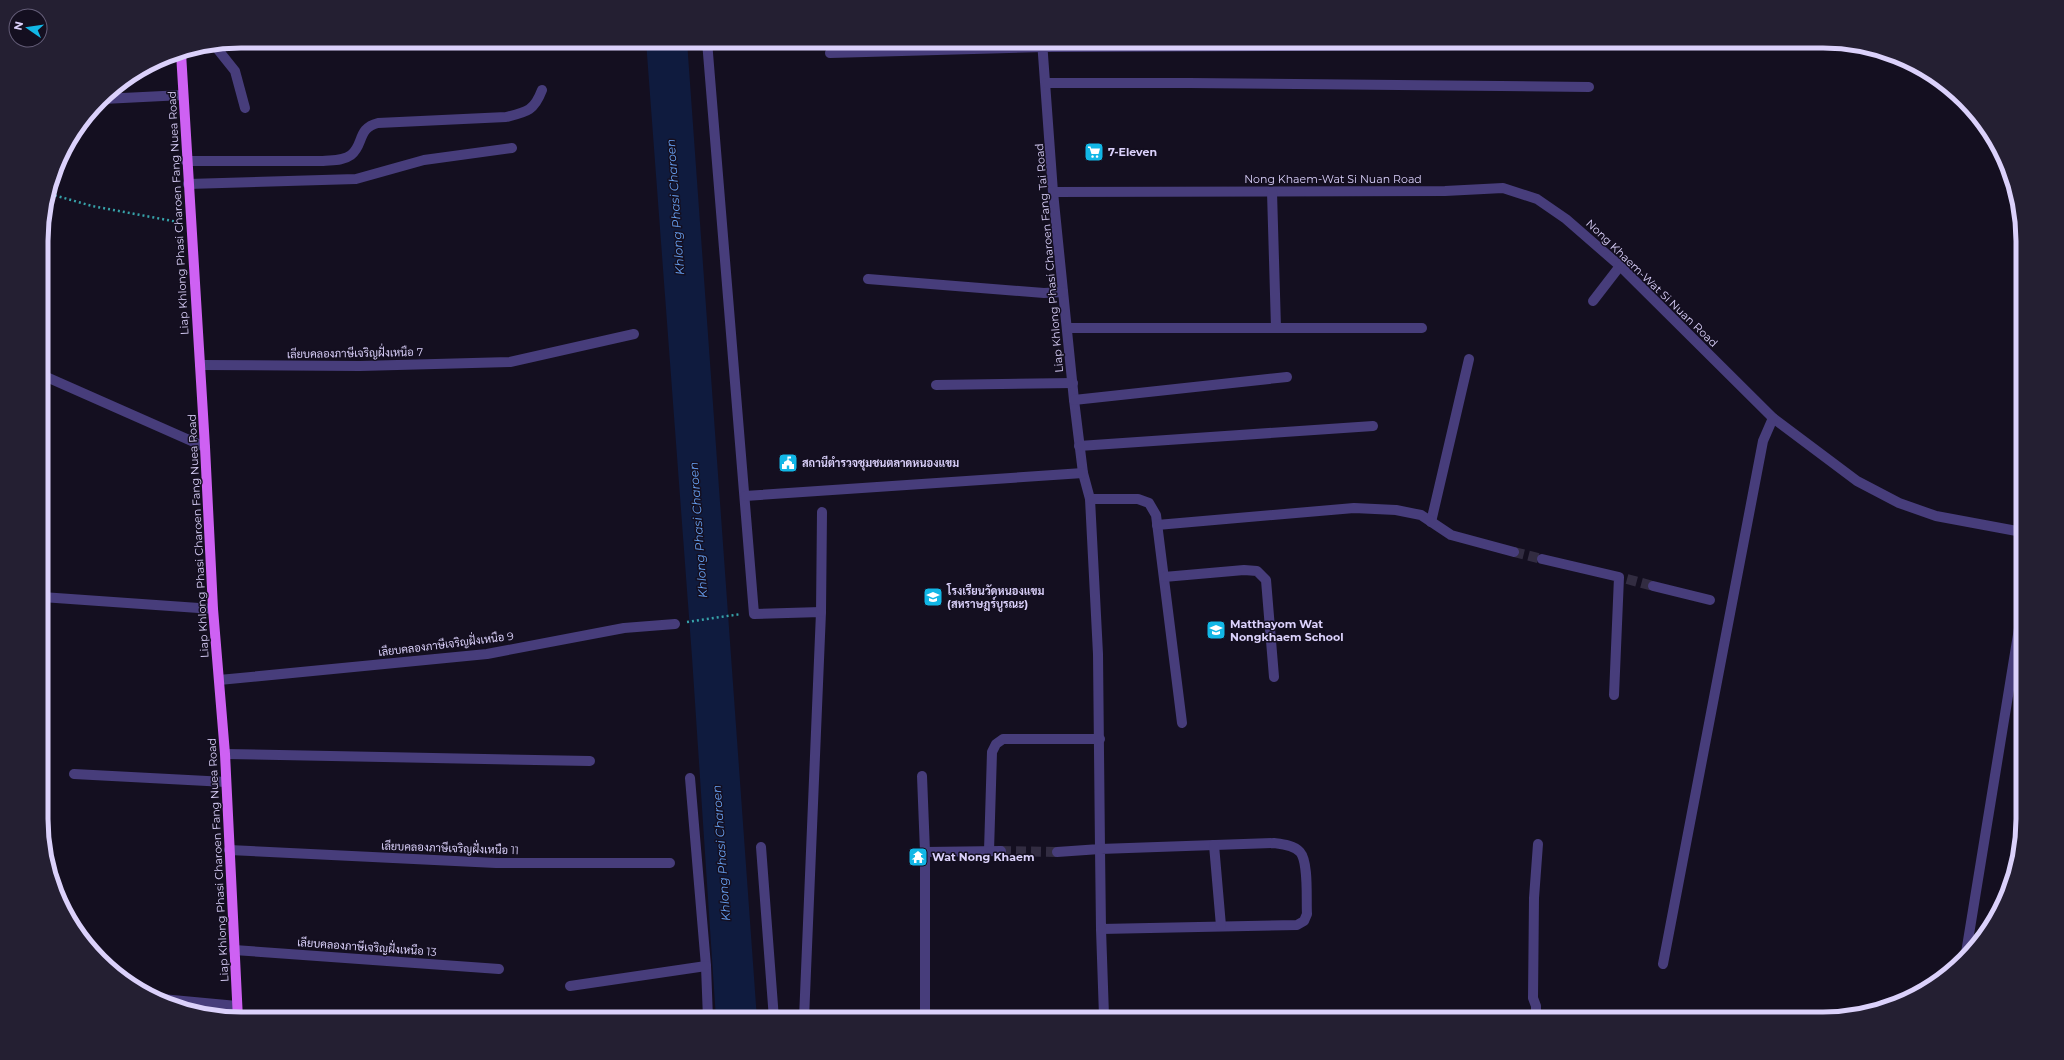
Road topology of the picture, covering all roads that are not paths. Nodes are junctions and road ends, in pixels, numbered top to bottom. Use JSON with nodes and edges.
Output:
{"nodes":[{"id":1,"x":707,"y":48,"type":"edge"},
{"id":2,"x":948,"y":48,"type":"edge"},
{"id":3,"x":1043,"y":48,"type":"edge"},
{"id":4,"x":219,"y":50,"type":"edge"},
{"id":5,"x":830,"y":53,"type":"dead end"},
{"id":6,"x":181,"y":57,"type":"edge"},
{"id":7,"x":1046,"y":83,"type":"junction"},
{"id":8,"x":1588,"y":87,"type":"dead end"},
{"id":9,"x":542,"y":90,"type":"dead end"},
{"id":10,"x":183,"y":95,"type":"junction"},
{"id":11,"x":111,"y":99,"type":"edge"},
{"id":12,"x":245,"y":108,"type":"dead end"},
{"id":13,"x":512,"y":148,"type":"dead end"},
{"id":14,"x":186,"y":161,"type":"junction"},
{"id":15,"x":188,"y":184,"type":"junction"},
{"id":16,"x":1053,"y":192,"type":"junction"},
{"id":17,"x":1272,"y":192,"type":"junction"},
{"id":18,"x":1620,"y":266,"type":"junction"},
{"id":19,"x":868,"y":279,"type":"dead end"},
{"id":20,"x":1063,"y":292,"type":"junction"},
{"id":21,"x":1592,"y":301,"type":"dead end"},
{"id":22,"x":1067,"y":328,"type":"junction"},
{"id":23,"x":1276,"y":328,"type":"junction"},
{"id":24,"x":1422,"y":328,"type":"dead end"},
{"id":25,"x":634,"y":334,"type":"dead end"},
{"id":26,"x":1469,"y":359,"type":"dead end"},
{"id":27,"x":200,"y":365,"type":"junction"},
{"id":28,"x":48,"y":378,"type":"edge"},
{"id":29,"x":1287,"y":378,"type":"dead end"},
{"id":30,"x":1073,"y":383,"type":"junction"},
{"id":31,"x":936,"y":385,"type":"dead end"},
{"id":32,"x":1074,"y":400,"type":"junction"},
{"id":33,"x":1773,"y":418,"type":"junction"},
{"id":34,"x":1373,"y":426,"type":"dead end"},
{"id":35,"x":1079,"y":446,"type":"junction"},
{"id":36,"x":205,"y":447,"type":"junction"},
{"id":37,"x":1082,"y":473,"type":"junction"},
{"id":38,"x":745,"y":496,"type":"junction"},
{"id":39,"x":1090,"y":499,"type":"junction"},
{"id":40,"x":822,"y":512,"type":"dead end"},
{"id":41,"x":1431,"y":522,"type":"junction"},
{"id":42,"x":1157,"y":525,"type":"junction"},
{"id":43,"x":2016,"y":531,"type":"edge"},
{"id":44,"x":1514,"y":552,"type":"tunnel mouth"},
{"id":45,"x":1542,"y":559,"type":"tunnel mouth"},
{"id":46,"x":1164,"y":577,"type":"junction"},
{"id":47,"x":1653,"y":586,"type":"tunnel mouth"},
{"id":48,"x":48,"y":597,"type":"edge"},
{"id":49,"x":1710,"y":600,"type":"dead end"},
{"id":50,"x":213,"y":609,"type":"junction"},
{"id":51,"x":821,"y":612,"type":"junction"},
{"id":52,"x":675,"y":624,"type":"road end"},
{"id":53,"x":2016,"y":647,"type":"edge"},
{"id":54,"x":1274,"y":677,"type":"dead end"},
{"id":55,"x":219,"y":680,"type":"junction"},
{"id":56,"x":1614,"y":695,"type":"dead end"},
{"id":57,"x":1182,"y":723,"type":"dead end"},
{"id":58,"x":1100,"y":739,"type":"junction"},
{"id":59,"x":225,"y":754,"type":"junction"},
{"id":60,"x":590,"y":761,"type":"dead end"},
{"id":61,"x":74,"y":774,"type":"dead end"},
{"id":62,"x":922,"y":776,"type":"dead end"},
{"id":63,"x":690,"y":778,"type":"dead end"},
{"id":64,"x":226,"y":782,"type":"junction"},
{"id":65,"x":1538,"y":844,"type":"dead end"},
{"id":66,"x":1214,"y":845,"type":"junction"},
{"id":67,"x":761,"y":847,"type":"dead end"},
{"id":68,"x":1100,"y":849,"type":"junction"},
{"id":69,"x":229,"y":850,"type":"junction"},
{"id":70,"x":989,"y":851,"type":"junction"},
{"id":71,"x":1001,"y":851,"type":"tunnel mouth"},
{"id":72,"x":924,"y":852,"type":"junction"},
{"id":73,"x":1057,"y":852,"type":"tunnel mouth"},
{"id":74,"x":670,"y":863,"type":"dead end"},
{"id":75,"x":1221,"y":926,"type":"junction"},
{"id":76,"x":1101,"y":929,"type":"junction"},
{"id":77,"x":1967,"y":947,"type":"edge"},
{"id":78,"x":234,"y":950,"type":"junction"},
{"id":79,"x":1664,"y":964,"type":"dead end"},
{"id":80,"x":706,"y":966,"type":"junction"},
{"id":81,"x":499,"y":969,"type":"dead end"},
{"id":82,"x":570,"y":986,"type":"dead end"},
{"id":83,"x":175,"y":1000,"type":"edge"},
{"id":84,"x":237,"y":1006,"type":"junction"},
{"id":85,"x":237,"y":1012,"type":"edge"},
{"id":86,"x":708,"y":1012,"type":"edge"},
{"id":87,"x":773,"y":1012,"type":"edge"},
{"id":88,"x":804,"y":1012,"type":"edge"},
{"id":89,"x":925,"y":1012,"type":"edge"},
{"id":90,"x":1104,"y":1012,"type":"edge"},
{"id":91,"x":1535,"y":1012,"type":"edge"}],
"edges":[{"from":1,"to":38,"type":"street"},
{"from":2,"to":5,"type":"street"},
{"from":3,"to":7,"type":"street","name":"Liap Khlong Phasi Charoen Fang Tai Road"},
{"from":4,"to":12,"type":"street"},
{"from":6,"to":10,"type":"main road","name":"Liap Khlong Phasi Charoen Fang Nuea Road"},
{"from":7,"to":8,"type":"street"},
{"from":7,"to":16,"type":"street","name":"Liap Khlong Phasi Charoen Fang Tai Road"},
{"from":9,"to":14,"type":"street"},
{"from":10,"to":11,"type":"street"},
{"from":10,"to":14,"type":"main road","name":"Liap Khlong Phasi Charoen Fang Nuea Road"},
{"from":13,"to":15,"type":"street"},
{"from":14,"to":15,"type":"main road","name":"Liap Khlong Phasi Charoen Fang Nuea Road"},
{"from":15,"to":27,"type":"main road","name":"Liap Khlong Phasi Charoen Fang Nuea Road"},
{"from":16,"to":17,"type":"street","name":"Nong Khaem-Wat Si Nuan Road"},
{"from":16,"to":20,"type":"street","name":"Liap Khlong Phasi Charoen Fang Tai Road"},
{"from":17,"to":18,"type":"street","name":"Nong Khaem-Wat Si Nuan Road"},
{"from":17,"to":23,"type":"street"},
{"from":18,"to":21,"type":"street"},
{"from":18,"to":33,"type":"street","name":"Nong Khaem-Wat Si Nuan Road"},
{"from":19,"to":20,"type":"street"},
{"from":20,"to":22,"type":"street","name":"Liap Khlong Phasi Charoen Fang Tai Road"},
{"from":22,"to":23,"type":"street"},
{"from":22,"to":30,"type":"street","name":"Liap Khlong Phasi Charoen Fang Tai Road"},
{"from":23,"to":24,"type":"street"},
{"from":25,"to":27,"type":"street","name":"เลียบคลองภาษีเจริญฝั่งเหนือ 7"},
{"from":26,"to":41,"type":"street"},
{"from":27,"to":36,"type":"main road","name":"Liap Khlong Phasi Charoen Fang Nuea Road"},
{"from":28,"to":36,"type":"street"},
{"from":29,"to":32,"type":"street"},
{"from":30,"to":31,"type":"street"},
{"from":30,"to":32,"type":"street","name":"Liap Khlong Phasi Charoen Fang Tai Road"},
{"from":32,"to":35,"type":"street","name":"Liap Khlong Phasi Charoen Fang Tai Road"},
{"from":33,"to":43,"type":"street","name":"Nong Khaem-Wat Si Nuan Road"},
{"from":33,"to":79,"type":"street"},
{"from":34,"to":35,"type":"street"},
{"from":35,"to":37,"type":"street","name":"Liap Khlong Phasi Charoen Fang Tai Road"},
{"from":36,"to":50,"type":"main road","name":"Liap Khlong Phasi Charoen Fang Nuea Road"},
{"from":37,"to":38,"type":"street"},
{"from":37,"to":39,"type":"street","name":"Liap Khlong Phasi Charoen Fang Tai Road"},
{"from":38,"to":51,"type":"street"},
{"from":39,"to":42,"type":"street"},
{"from":39,"to":58,"type":"street","name":"Liap Khlong Phasi Charoen Fang Tai Road"},
{"from":40,"to":51,"type":"street"},
{"from":41,"to":42,"type":"street"},
{"from":41,"to":44,"type":"street"},
{"from":42,"to":46,"type":"street"},
{"from":45,"to":56,"type":"street"},
{"from":46,"to":54,"type":"street"},
{"from":46,"to":57,"type":"street"},
{"from":47,"to":49,"type":"street"},
{"from":48,"to":50,"type":"street"},
{"from":50,"to":55,"type":"main road","name":"Liap Khlong Phasi Charoen Fang Nuea Road"},
{"from":51,"to":88,"type":"street"},
{"from":52,"to":55,"type":"street","name":"เลียบคลองภาษีเจริญฝั่งเหนือ 9"},
{"from":53,"to":77,"type":"street"},
{"from":55,"to":59,"type":"main road","name":"Liap Khlong Phasi Charoen Fang Nuea Road"},
{"from":58,"to":68,"type":"street","name":"Liap Khlong Phasi Charoen Fang Tai Road"},
{"from":58,"to":70,"type":"street"},
{"from":59,"to":60,"type":"street"},
{"from":59,"to":64,"type":"main road","name":"Liap Khlong Phasi Charoen Fang Nuea Road"},
{"from":61,"to":64,"type":"street"},
{"from":62,"to":72,"type":"street"},
{"from":63,"to":80,"type":"street"},
{"from":64,"to":69,"type":"main road","name":"Liap Khlong Phasi Charoen Fang Nuea Road"},
{"from":65,"to":91,"type":"street"},
{"from":66,"to":68,"type":"street"},
{"from":66,"to":75,"type":"street"},
{"from":66,"to":75,"type":"street"},
{"from":67,"to":87,"type":"street"},
{"from":68,"to":73,"type":"street"},
{"from":68,"to":76,"type":"street","name":"Liap Khlong Phasi Charoen Fang Tai Road"},
{"from":69,"to":74,"type":"street","name":"เลียบคลองภาษีเจริญฝั่งเหนือ 11"},
{"from":69,"to":78,"type":"main road","name":"Liap Khlong Phasi Charoen Fang Nuea Road"},
{"from":70,"to":71,"type":"street"},
{"from":70,"to":72,"type":"street"},
{"from":72,"to":89,"type":"street"},
{"from":75,"to":76,"type":"street"},
{"from":76,"to":90,"type":"street","name":"Liap Khlong Phasi Charoen Fang Tai Road"},
{"from":78,"to":81,"type":"street","name":"เลียบคลองภาษีเจริญฝั่งเหนือ 13"},
{"from":78,"to":84,"type":"main road","name":"Liap Khlong Phasi Charoen Fang Nuea Road"},
{"from":80,"to":82,"type":"street"},
{"from":80,"to":86,"type":"street"},
{"from":83,"to":84,"type":"street"},
{"from":84,"to":85,"type":"main road","name":"Liap Khlong Phasi Charoen Fang Nuea Road"}]}
